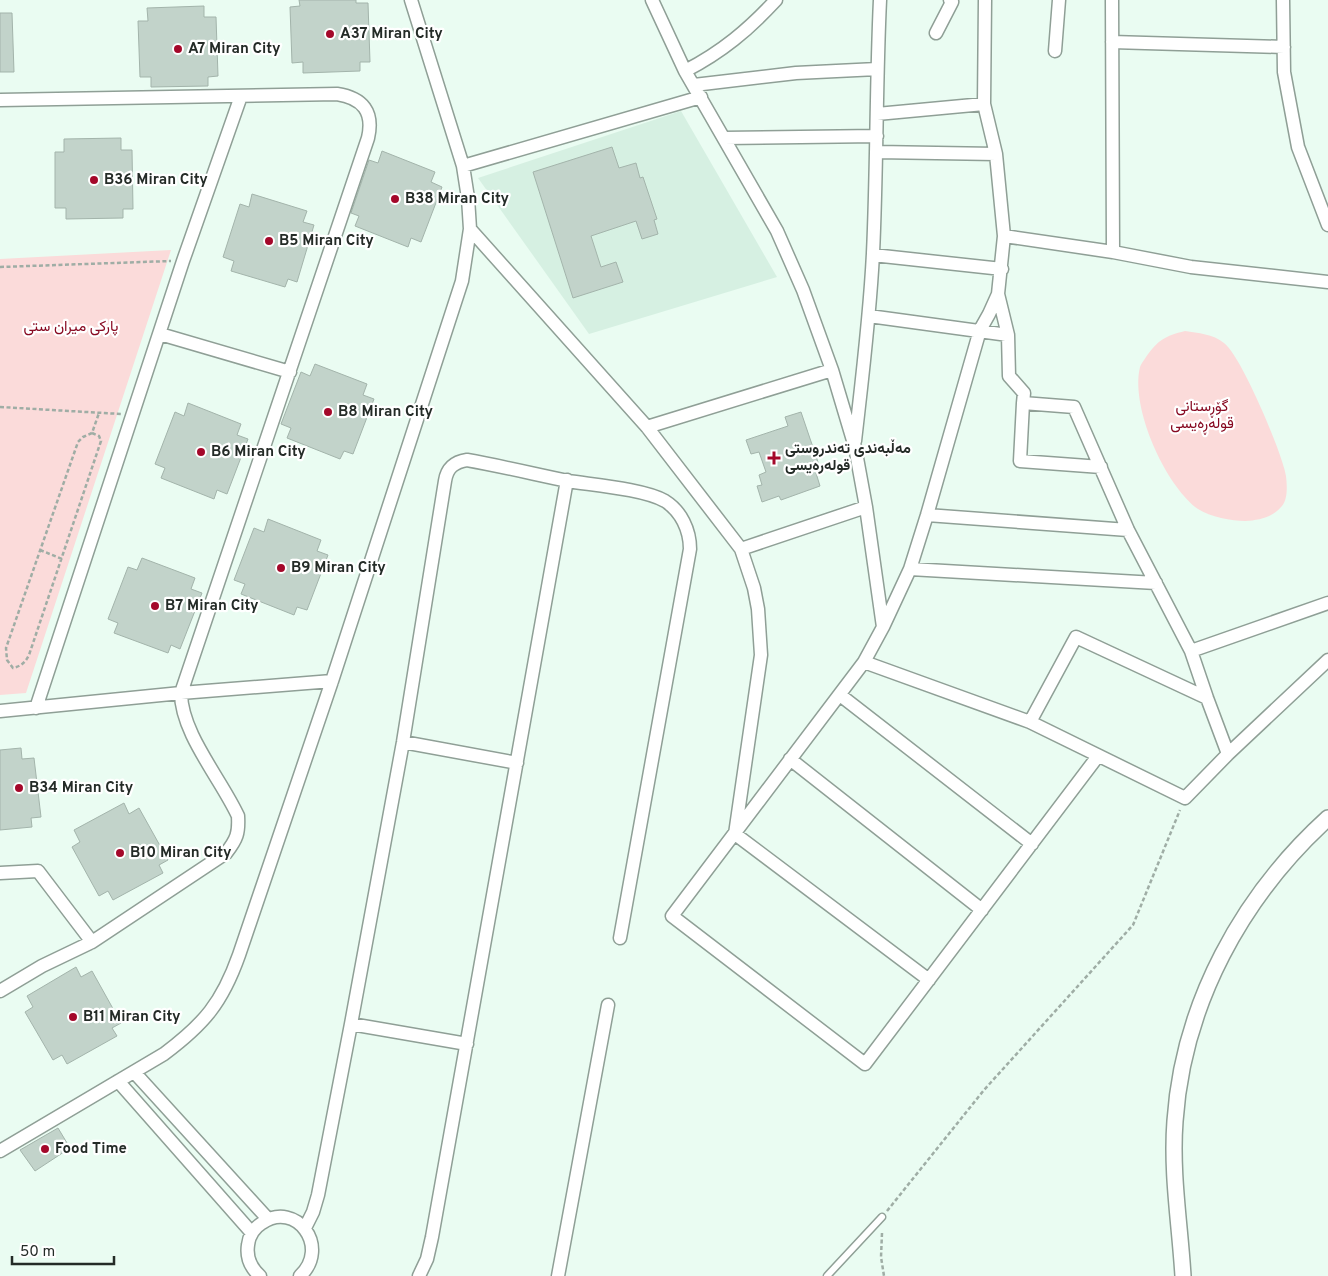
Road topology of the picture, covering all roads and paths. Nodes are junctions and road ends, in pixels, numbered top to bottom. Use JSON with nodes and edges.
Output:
{"nodes":[{"id":1,"x":411,"y":0,"type":"edge"},
{"id":2,"x":652,"y":0,"type":"edge"},
{"id":3,"x":776,"y":0,"type":"edge"},
{"id":4,"x":880,"y":0,"type":"edge"},
{"id":5,"x":950,"y":0,"type":"edge"},
{"id":6,"x":985,"y":0,"type":"edge"},
{"id":7,"x":1059,"y":0,"type":"edge"},
{"id":8,"x":1112,"y":0,"type":"edge"},
{"id":9,"x":1282,"y":0,"type":"edge"},
{"id":10,"x":936,"y":33,"type":"dead end"},
{"id":11,"x":1112,"y":42,"type":"junction"},
{"id":12,"x":1284,"y":47,"type":"junction"},
{"id":13,"x":1056,"y":51,"type":"dead end"},
{"id":14,"x":877,"y":69,"type":"junction"},
{"id":15,"x":685,"y":70,"type":"junction"},
{"id":16,"x":694,"y":85,"type":"junction"},
{"id":17,"x":241,"y":96,"type":"junction"},
{"id":18,"x":701,"y":97,"type":"junction"},
{"id":19,"x":0,"y":100,"type":"edge"},
{"id":20,"x":984,"y":104,"type":"junction"},
{"id":21,"x":877,"y":114,"type":"junction"},
{"id":22,"x":877,"y":136,"type":"junction"},
{"id":23,"x":724,"y":138,"type":"junction"},
{"id":24,"x":876,"y":152,"type":"junction"},
{"id":25,"x":996,"y":154,"type":"junction"},
{"id":26,"x":463,"y":166,"type":"junction"},
{"id":27,"x":1328,"y":225,"type":"edge"},
{"id":28,"x":470,"y":229,"type":"junction"},
{"id":29,"x":1004,"y":236,"type":"junction"},
{"id":30,"x":1113,"y":252,"type":"junction"},
{"id":31,"x":873,"y":255,"type":"junction"},
{"id":32,"x":183,"y":261,"type":"junction"},
{"id":33,"x":0,"y":267,"type":"edge"},
{"id":34,"x":1002,"y":269,"type":"junction"},
{"id":35,"x":1328,"y":282,"type":"edge"},
{"id":36,"x":998,"y":294,"type":"junction"},
{"id":37,"x":869,"y":316,"type":"junction"},
{"id":38,"x":980,"y":330,"type":"junction"},
{"id":39,"x":160,"y":334,"type":"junction"},
{"id":40,"x":1008,"y":335,"type":"junction"},
{"id":41,"x":832,"y":370,"type":"junction"},
{"id":42,"x":290,"y":372,"type":"junction"},
{"id":43,"x":1023,"y":403,"type":"junction"},
{"id":44,"x":0,"y":407,"type":"edge"},
{"id":45,"x":99,"y":413,"type":"junction"},
{"id":46,"x":133,"y":414,"type":"junction"},
{"id":47,"x":647,"y":427,"type":"junction"},
{"id":48,"x":92,"y":433,"type":"junction"},
{"id":49,"x":855,"y":447,"type":"junction"},
{"id":50,"x":1101,"y":467,"type":"junction"},
{"id":51,"x":567,"y":480,"type":"junction"},
{"id":52,"x":866,"y":507,"type":"junction"},
{"id":53,"x":927,"y":515,"type":"junction"},
{"id":54,"x":1128,"y":530,"type":"junction"},
{"id":55,"x":742,"y":549,"type":"junction"},
{"id":56,"x":40,"y":550,"type":"junction"},
{"id":57,"x":62,"y":559,"type":"junction"},
{"id":58,"x":910,"y":569,"type":"junction"},
{"id":59,"x":1156,"y":583,"type":"junction"},
{"id":60,"x":1328,"y":603,"type":"edge"},
{"id":61,"x":883,"y":627,"type":"junction"},
{"id":62,"x":1191,"y":651,"type":"junction"},
{"id":63,"x":1328,"y":660,"type":"edge"},
{"id":64,"x":864,"y":662,"type":"junction"},
{"id":65,"x":332,"y":681,"type":"junction"},
{"id":66,"x":181,"y":693,"type":"junction"},
{"id":67,"x":840,"y":695,"type":"junction"},
{"id":68,"x":1207,"y":698,"type":"junction"},
{"id":69,"x":36,"y":708,"type":"junction"},
{"id":70,"x":0,"y":711,"type":"edge"},
{"id":71,"x":1030,"y":722,"type":"junction"},
{"id":72,"x":403,"y":742,"type":"junction"},
{"id":73,"x":1228,"y":754,"type":"junction"},
{"id":74,"x":1098,"y":756,"type":"junction"},
{"id":75,"x":790,"y":759,"type":"junction"},
{"id":76,"x":516,"y":763,"type":"junction"},
{"id":77,"x":1185,"y":798,"type":"junction"},
{"id":78,"x":1328,"y":818,"type":"edge"},
{"id":79,"x":734,"y":834,"type":"junction"},
{"id":80,"x":1032,"y":844,"type":"junction"},
{"id":81,"x":0,"y":873,"type":"edge"},
{"id":82,"x":982,"y":910,"type":"junction"},
{"id":83,"x":620,"y":938,"type":"dead end"},
{"id":84,"x":92,"y":942,"type":"junction"},
{"id":85,"x":929,"y":980,"type":"junction"},
{"id":86,"x":0,"y":991,"type":"edge"},
{"id":87,"x":608,"y":1004,"type":"dead end"},
{"id":88,"x":351,"y":1024,"type":"junction"},
{"id":89,"x":466,"y":1044,"type":"junction"},
{"id":90,"x":134,"y":1072,"type":"junction"},
{"id":91,"x":118,"y":1082,"type":"junction"},
{"id":92,"x":0,"y":1151,"type":"edge"},
{"id":93,"x":882,"y":1217,"type":"junction"},
{"id":94,"x":268,"y":1219,"type":"junction"},
{"id":95,"x":305,"y":1228,"type":"junction"},
{"id":96,"x":252,"y":1233,"type":"junction"},
{"id":97,"x":309,"y":1273,"type":"edge"},
{"id":98,"x":260,"y":1276,"type":"edge"},
{"id":99,"x":418,"y":1276,"type":"edge"},
{"id":100,"x":558,"y":1276,"type":"edge"},
{"id":101,"x":827,"y":1276,"type":"edge"},
{"id":102,"x":884,"y":1276,"type":"edge"},
{"id":103,"x":1184,"y":1276,"type":"edge"}],
"edges":[{"from":1,"to":26,"type":"street"},
{"from":2,"to":15,"type":"street"},
{"from":3,"to":15,"type":"street"},
{"from":4,"to":14,"type":"street"},
{"from":5,"to":10,"type":"street"},
{"from":6,"to":20,"type":"street"},
{"from":7,"to":13,"type":"street"},
{"from":8,"to":11,"type":"street"},
{"from":9,"to":12,"type":"street"},
{"from":11,"to":12,"type":"street"},
{"from":11,"to":30,"type":"street"},
{"from":12,"to":27,"type":"street"},
{"from":14,"to":16,"type":"street"},
{"from":14,"to":21,"type":"street"},
{"from":15,"to":16,"type":"street"},
{"from":16,"to":18,"type":"street"},
{"from":17,"to":19,"type":"street"},
{"from":17,"to":32,"type":"street"},
{"from":17,"to":42,"type":"street"},
{"from":18,"to":23,"type":"street"},
{"from":18,"to":26,"type":"street"},
{"from":20,"to":21,"type":"street"},
{"from":20,"to":25,"type":"street"},
{"from":21,"to":22,"type":"street"},
{"from":22,"to":23,"type":"street"},
{"from":22,"to":24,"type":"street"},
{"from":23,"to":41,"type":"street"},
{"from":24,"to":25,"type":"street"},
{"from":24,"to":31,"type":"street"},
{"from":25,"to":29,"type":"street"},
{"from":26,"to":28,"type":"street"},
{"from":28,"to":47,"type":"street"},
{"from":28,"to":65,"type":"street"},
{"from":29,"to":30,"type":"street"},
{"from":29,"to":34,"type":"street"},
{"from":30,"to":35,"type":"street"},
{"from":31,"to":34,"type":"street"},
{"from":31,"to":37,"type":"street"},
{"from":32,"to":33,"type":"path"},
{"from":32,"to":39,"type":"street"},
{"from":34,"to":36,"type":"street"},
{"from":36,"to":38,"type":"street"},
{"from":36,"to":40,"type":"street"},
{"from":37,"to":38,"type":"street"},
{"from":37,"to":49,"type":"street"},
{"from":38,"to":40,"type":"street"},
{"from":38,"to":53,"type":"street"},
{"from":39,"to":42,"type":"street"},
{"from":39,"to":46,"type":"street"},
{"from":40,"to":43,"type":"street"},
{"from":41,"to":47,"type":"street"},
{"from":41,"to":49,"type":"street"},
{"from":42,"to":66,"type":"street"},
{"from":43,"to":50,"type":"street"},
{"from":43,"to":50,"type":"street"},
{"from":44,"to":45,"type":"path"},
{"from":45,"to":46,"type":"path"},
{"from":45,"to":48,"type":"path"},
{"from":46,"to":69,"type":"street"},
{"from":47,"to":55,"type":"street"},
{"from":48,"to":56,"type":"path"},
{"from":48,"to":57,"type":"path"},
{"from":49,"to":52,"type":"street"},
{"from":50,"to":54,"type":"street"},
{"from":51,"to":72,"type":"street"},
{"from":51,"to":76,"type":"street"},
{"from":51,"to":83,"type":"street"},
{"from":52,"to":55,"type":"street"},
{"from":52,"to":61,"type":"street"},
{"from":53,"to":54,"type":"street"},
{"from":53,"to":58,"type":"street"},
{"from":54,"to":59,"type":"street"},
{"from":55,"to":79,"type":"street"},
{"from":56,"to":57,"type":"path"},
{"from":56,"to":57,"type":"path"},
{"from":58,"to":59,"type":"street"},
{"from":58,"to":61,"type":"street"},
{"from":59,"to":62,"type":"street"},
{"from":60,"to":62,"type":"street"},
{"from":61,"to":64,"type":"street"},
{"from":62,"to":68,"type":"street"},
{"from":63,"to":73,"type":"street"},
{"from":64,"to":67,"type":"street"},
{"from":64,"to":71,"type":"street"},
{"from":65,"to":66,"type":"street"},
{"from":65,"to":90,"type":"street"},
{"from":66,"to":69,"type":"street"},
{"from":66,"to":84,"type":"street"},
{"from":67,"to":75,"type":"street"},
{"from":67,"to":80,"type":"street"},
{"from":68,"to":71,"type":"street"},
{"from":68,"to":73,"type":"street"},
{"from":69,"to":70,"type":"street"},
{"from":71,"to":74,"type":"street"},
{"from":72,"to":76,"type":"street"},
{"from":72,"to":88,"type":"street"},
{"from":73,"to":77,"type":"street"},
{"from":74,"to":77,"type":"street"},
{"from":74,"to":80,"type":"street"},
{"from":75,"to":79,"type":"street"},
{"from":75,"to":82,"type":"street"},
{"from":76,"to":89,"type":"street"},
{"from":77,"to":93,"type":"path"},
{"from":78,"to":103,"type":"street"},
{"from":79,"to":85,"type":"street"},
{"from":79,"to":85,"type":"street"},
{"from":80,"to":82,"type":"street"},
{"from":81,"to":84,"type":"street"},
{"from":82,"to":85,"type":"street"},
{"from":84,"to":86,"type":"street"},
{"from":87,"to":100,"type":"street"},
{"from":88,"to":89,"type":"street"},
{"from":88,"to":95,"type":"street"},
{"from":89,"to":99,"type":"street"},
{"from":90,"to":91,"type":"street"},
{"from":90,"to":94,"type":"street"},
{"from":91,"to":92,"type":"street"},
{"from":91,"to":96,"type":"street"},
{"from":93,"to":101,"type":"lane"},
{"from":93,"to":102,"type":"path"},
{"from":94,"to":95,"type":"street"},
{"from":94,"to":96,"type":"street"},
{"from":95,"to":97,"type":"street"},
{"from":96,"to":98,"type":"street"}]}
